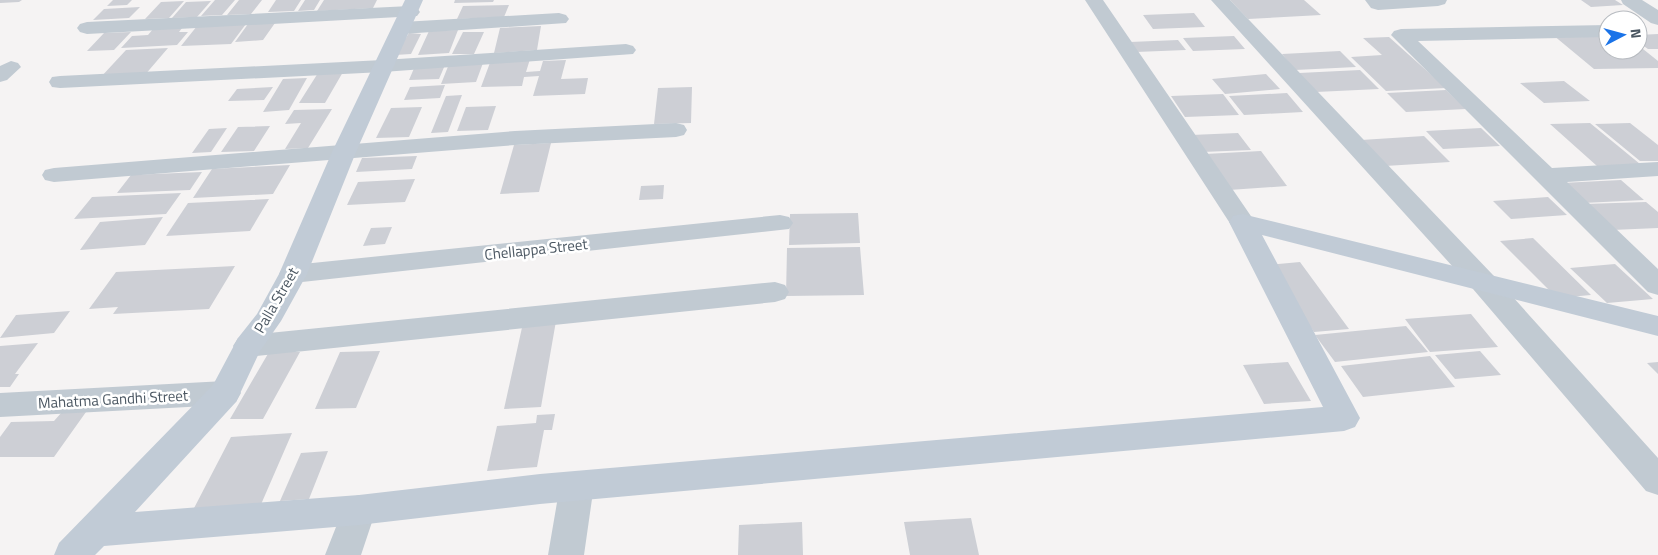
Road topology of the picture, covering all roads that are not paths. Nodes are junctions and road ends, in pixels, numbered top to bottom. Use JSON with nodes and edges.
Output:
{"nodes":[{"id":1,"x":1094,"y":0,"type":"edge"},
{"id":2,"x":1220,"y":0,"type":"edge"},
{"id":3,"x":1438,"y":0,"type":"edge"},
{"id":4,"x":1630,"y":0,"type":"edge"},
{"id":5,"x":1376,"y":2,"type":"edge"},
{"id":6,"x":409,"y":13,"type":"edge"},
{"id":7,"x":559,"y":19,"type":"dead end"},
{"id":8,"x":1658,"y":19,"type":"edge"},
{"id":9,"x":87,"y":28,"type":"dead end"},
{"id":10,"x":1598,"y":31,"type":"edge"},
{"id":11,"x":626,"y":50,"type":"dead end"},
{"id":12,"x":383,"y":66,"type":"junction"},
{"id":13,"x":60,"y":82,"type":"dead end"},
{"id":14,"x":676,"y":130,"type":"dead end"},
{"id":15,"x":344,"y":152,"type":"junction"},
{"id":16,"x":1658,"y":169,"type":"edge"},
{"id":17,"x":54,"y":175,"type":"dead end"},
{"id":18,"x":1546,"y":176,"type":"junction"},
{"id":19,"x":1242,"y":222,"type":"junction"},
{"id":20,"x":780,"y":223,"type":"dead end"},
{"id":21,"x":293,"y":274,"type":"junction"},
{"id":22,"x":1483,"y":282,"type":"junction"},
{"id":23,"x":1658,"y":285,"type":"edge"},
{"id":24,"x":775,"y":292,"type":"dead end"},
{"id":25,"x":1658,"y":326,"type":"edge"},
{"id":26,"x":248,"y":346,"type":"junction"},
{"id":27,"x":226,"y":393,"type":"junction"},
{"id":28,"x":0,"y":405,"type":"edge"},
{"id":29,"x":1658,"y":481,"type":"edge"},
{"id":30,"x":577,"y":485,"type":"junction"},
{"id":31,"x":359,"y":510,"type":"junction"},
{"id":32,"x":96,"y":531,"type":"junction"},
{"id":33,"x":72,"y":555,"type":"edge"},
{"id":34,"x":343,"y":555,"type":"edge"},
{"id":35,"x":566,"y":555,"type":"edge"}],
"edges":[{"from":1,"to":19,"type":"street"},
{"from":2,"to":22,"type":"street"},
{"from":3,"to":5,"type":"street"},
{"from":4,"to":8,"type":"street"},
{"from":6,"to":7,"type":"street"},
{"from":6,"to":9,"type":"street"},
{"from":6,"to":12,"type":"street","name":"Palla Street"},
{"from":10,"to":18,"type":"street"},
{"from":11,"to":12,"type":"street"},
{"from":12,"to":13,"type":"street"},
{"from":12,"to":15,"type":"street","name":"Palla Street"},
{"from":14,"to":15,"type":"street"},
{"from":15,"to":17,"type":"street"},
{"from":15,"to":21,"type":"street","name":"Palla Street"},
{"from":16,"to":18,"type":"street"},
{"from":18,"to":23,"type":"street"},
{"from":19,"to":22,"type":"street"},
{"from":19,"to":30,"type":"street"},
{"from":20,"to":21,"type":"street","name":"Chellappa Street"},
{"from":21,"to":26,"type":"street","name":"Palla Street"},
{"from":22,"to":25,"type":"street"},
{"from":22,"to":29,"type":"street"},
{"from":24,"to":26,"type":"street"},
{"from":26,"to":27,"type":"street","name":"Palla Street"},
{"from":27,"to":28,"type":"street","name":"Mahatma Gandhi Street"},
{"from":27,"to":32,"type":"street","name":"Palla Street"},
{"from":30,"to":31,"type":"street"},
{"from":30,"to":35,"type":"street"},
{"from":31,"to":32,"type":"street"},
{"from":31,"to":34,"type":"street"},
{"from":32,"to":33,"type":"street","name":"Palla Street"}]}
